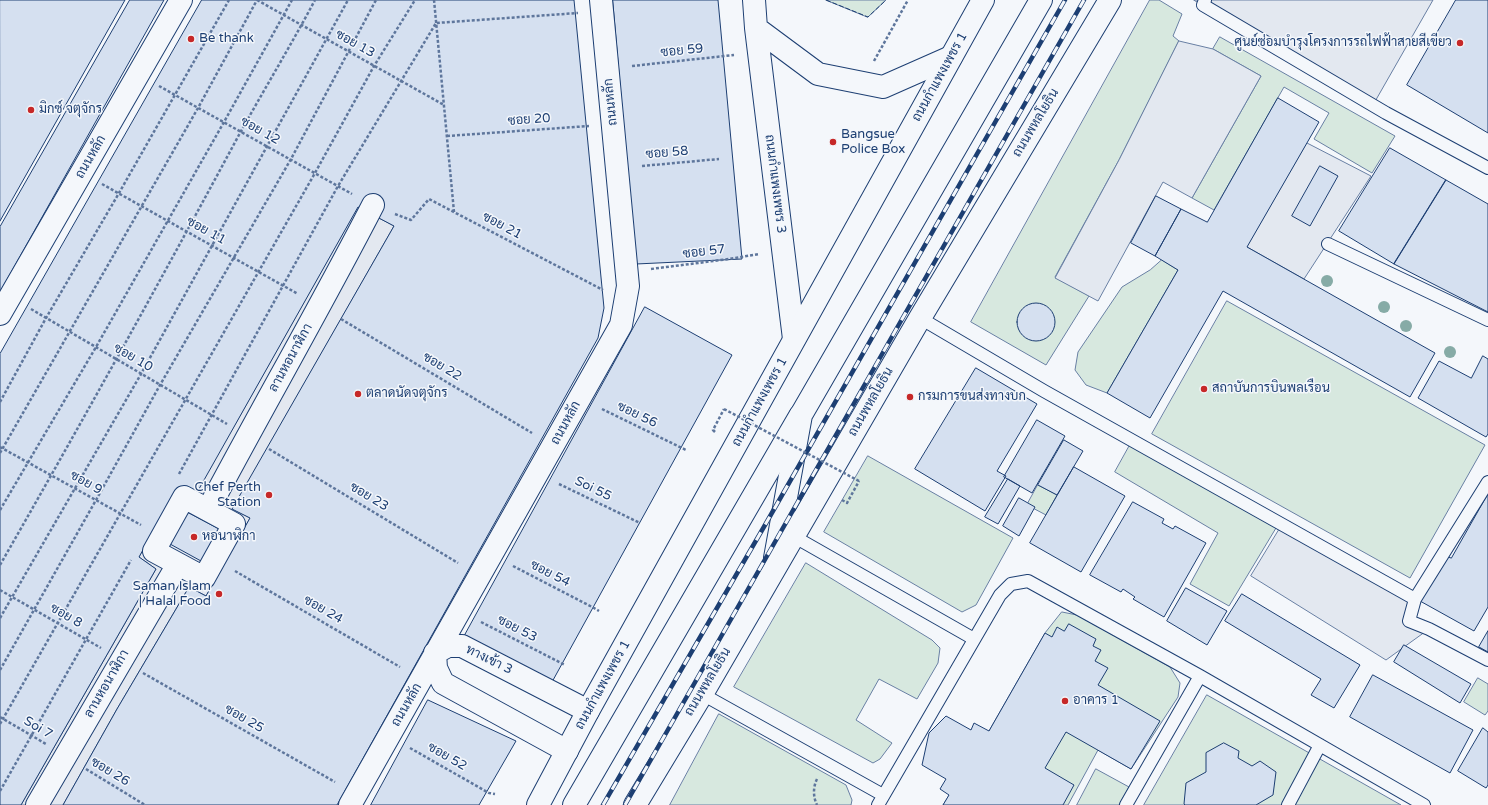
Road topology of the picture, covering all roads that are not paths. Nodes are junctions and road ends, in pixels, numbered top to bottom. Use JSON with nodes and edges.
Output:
{"nodes":[{"id":1,"x":181,"y":0,"type":"edge"},
{"id":2,"x":754,"y":0,"type":"edge"},
{"id":3,"x":983,"y":0,"type":"edge"},
{"id":4,"x":1041,"y":0,"type":"edge"},
{"id":5,"x":1110,"y":0,"type":"edge"},
{"id":6,"x":1205,"y":0,"type":"edge"},
{"id":7,"x":602,"y":6,"type":"edge"},
{"id":8,"x":756,"y":28,"type":"junction"},
{"id":9,"x":951,"y":57,"type":"junction"},
{"id":10,"x":1488,"y":168,"type":"edge"},
{"id":11,"x":373,"y":205,"type":"road end"},
{"id":12,"x":1328,"y":244,"type":"dead end"},
{"id":13,"x":5,"y":306,"type":"edge"},
{"id":14,"x":920,"y":318,"type":"junction"},
{"id":15,"x":1488,"y":320,"type":"edge"},
{"id":16,"x":794,"y":339,"type":"junction"},
{"id":17,"x":800,"y":415,"type":"junction"},
{"id":18,"x":1488,"y":482,"type":"edge"},
{"id":19,"x":208,"y":510,"type":"junction"},
{"id":20,"x":794,"y":536,"type":"junction"},
{"id":21,"x":178,"y":564,"type":"junction"},
{"id":22,"x":772,"y":573,"type":"junction"},
{"id":23,"x":1415,"y":599,"type":"junction"},
{"id":24,"x":974,"y":639,"type":"junction"},
{"id":25,"x":435,"y":653,"type":"junction"},
{"id":26,"x":1488,"y":660,"type":"edge"},
{"id":27,"x":1200,"y":676,"type":"junction"},
{"id":28,"x":702,"y":694,"type":"junction"},
{"id":29,"x":588,"y":711,"type":"junction"},
{"id":30,"x":1320,"y":745,"type":"junction"},
{"id":31,"x":566,"y":751,"type":"junction"},
{"id":32,"x":353,"y":800,"type":"edge"},
{"id":33,"x":880,"y":800,"type":"edge"},
{"id":34,"x":37,"y":805,"type":"edge"},
{"id":35,"x":538,"y":805,"type":"edge"},
{"id":36,"x":574,"y":805,"type":"edge"},
{"id":37,"x":634,"y":805,"type":"edge"},
{"id":38,"x":1126,"y":805,"type":"edge"},
{"id":39,"x":1288,"y":805,"type":"edge"},
{"id":40,"x":1424,"y":805,"type":"edge"}],
"edges":[{"from":1,"to":13,"type":"street","name":"ถนนหลัก"},
{"from":2,"to":8,"type":"street","name":"ถนนกำแพงเพชร 3"},
{"from":3,"to":9,"type":"street","name":"ถนนกำแพงเพชร 1"},
{"from":4,"to":17,"type":"street"},
{"from":5,"to":14,"type":"street","name":"ถนนพหลโยธิน"},
{"from":6,"to":10,"type":"lane"},
{"from":7,"to":25,"type":"street","name":"ถนนหลัก"},
{"from":8,"to":9,"type":"street"},
{"from":8,"to":16,"type":"street","name":"ถนนกำแพงเพชร 3"},
{"from":9,"to":16,"type":"street","name":"ถนนกำแพงเพชร 1"},
{"from":11,"to":19,"type":"street","name":"ลานหอนาฬิกา"},
{"from":12,"to":15,"type":"lane"},
{"from":14,"to":20,"type":"street","name":"ถนนพหลโยธิน"},
{"from":14,"to":23,"type":"lane"},
{"from":16,"to":29,"type":"street","name":"ถนนกำแพงเพชร 1"},
{"from":17,"to":22,"type":"street"},
{"from":17,"to":36,"type":"street"},
{"from":18,"to":23,"type":"lane"},
{"from":19,"to":21,"type":"street"},
{"from":19,"to":21,"type":"street"},
{"from":20,"to":22,"type":"street","name":"ถนนพหลโยธิน"},
{"from":20,"to":24,"type":"lane"},
{"from":21,"to":34,"type":"street","name":"ลานหอนาฬิกา"},
{"from":22,"to":28,"type":"street","name":"ถนนพหลโยธิน"},
{"from":23,"to":26,"type":"lane"},
{"from":24,"to":27,"type":"lane"},
{"from":24,"to":33,"type":"lane"},
{"from":25,"to":29,"type":"street","name":"ทางเข้า 3"},
{"from":25,"to":31,"type":"street"},
{"from":25,"to":32,"type":"street","name":"ถนนหลัก"},
{"from":27,"to":30,"type":"lane"},
{"from":27,"to":38,"type":"lane"},
{"from":28,"to":33,"type":"lane"},
{"from":28,"to":37,"type":"street","name":"ถนนพหลโยธิน"},
{"from":29,"to":31,"type":"street","name":"ถนนกำแพงเพชร 1"},
{"from":30,"to":39,"type":"lane"},
{"from":30,"to":40,"type":"lane"},
{"from":31,"to":35,"type":"street","name":"ถนนกำแพงเพชร 1"}]}
